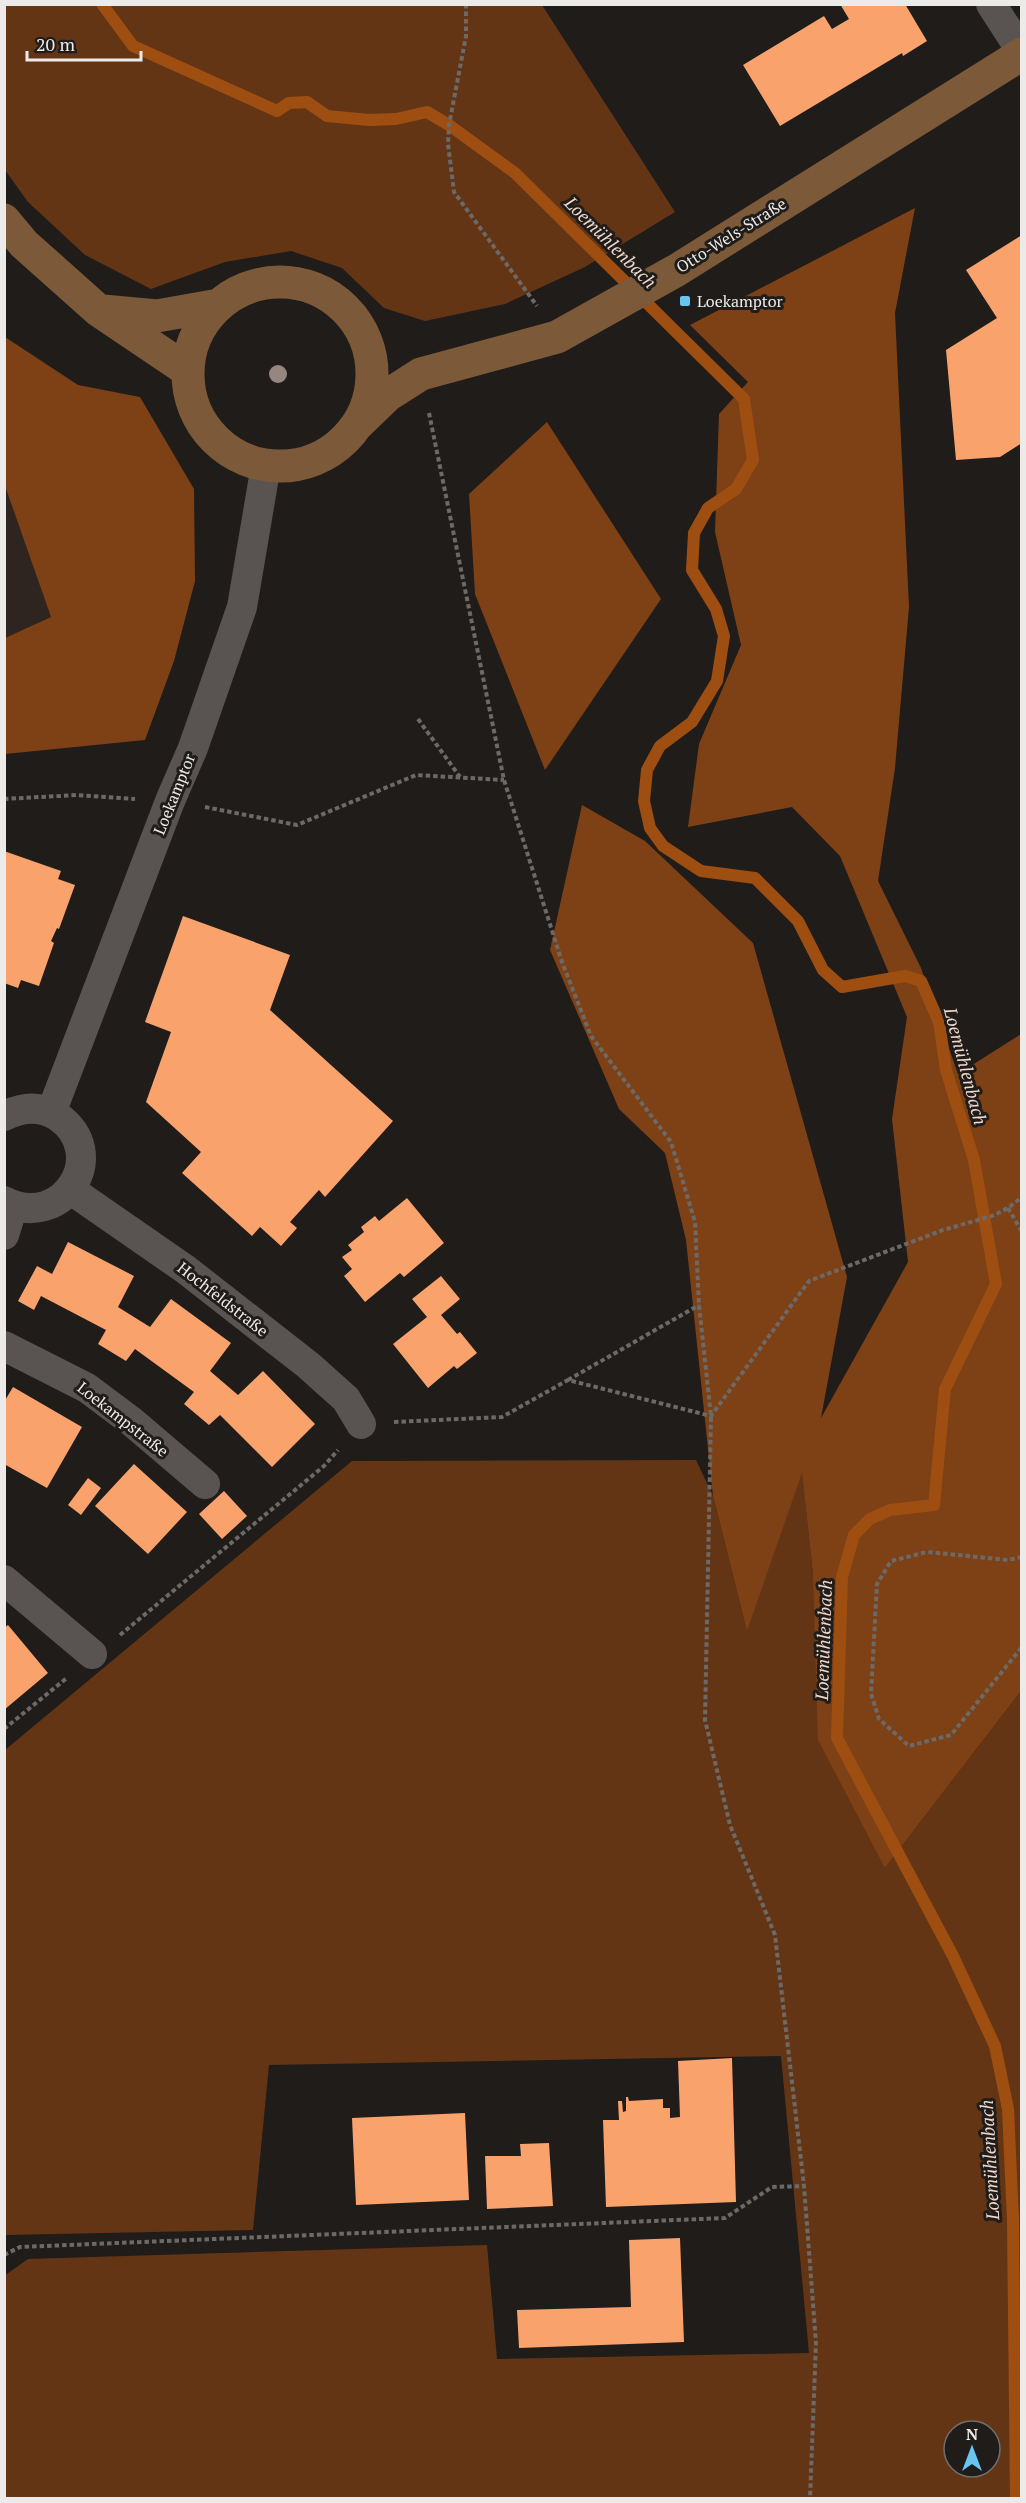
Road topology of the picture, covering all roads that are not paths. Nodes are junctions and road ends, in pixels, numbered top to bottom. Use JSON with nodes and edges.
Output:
{"nodes":[{"id":1,"x":991,"y":4,"type":"edge"},
{"id":2,"x":1021,"y":53,"type":"edge"},
{"id":3,"x":4,"y":220,"type":"edge"},
{"id":4,"x":219,"y":305,"type":"junction"},
{"id":5,"x":98,"y":310,"type":"junction"},
{"id":6,"x":368,"y":347,"type":"junction"},
{"id":7,"x":187,"y":370,"type":"junction"},
{"id":8,"x":421,"y":374,"type":"junction"},
{"id":9,"x":357,"y":425,"type":"junction"},
{"id":10,"x":266,"y":465,"type":"junction"},
{"id":11,"x":51,"y":1113,"type":"junction"},
{"id":12,"x":4,"y":1116,"type":"edge"},
{"id":13,"x":71,"y":1190,"type":"junction"},
{"id":14,"x":9,"y":1204,"type":"edge"},
{"id":15,"x":4,"y":1235,"type":"edge"},
{"id":16,"x":4,"y":1346,"type":"edge"},
{"id":17,"x":361,"y":1424,"type":"road end"},
{"id":18,"x":205,"y":1484,"type":"dead end"},
{"id":19,"x":4,"y":1580,"type":"edge"},
{"id":20,"x":92,"y":1654,"type":"road end"}],
"edges":[{"from":1,"to":2,"type":"street"},
{"from":2,"to":8,"type":"main road","name":"Otto-Wels-Straße"},
{"from":3,"to":5,"type":"main road"},
{"from":4,"to":5,"type":"main road"},
{"from":4,"to":6,"type":"main road"},
{"from":4,"to":7,"type":"main road"},
{"from":5,"to":7,"type":"main road"},
{"from":6,"to":8,"type":"main road"},
{"from":6,"to":9,"type":"main road"},
{"from":7,"to":10,"type":"main road"},
{"from":8,"to":9,"type":"main road","name":"Otto-Wels-Straße"},
{"from":9,"to":10,"type":"main road"},
{"from":10,"to":11,"type":"street","name":"Loekamptor"},
{"from":11,"to":12,"type":"street"},
{"from":11,"to":13,"type":"street"},
{"from":13,"to":14,"type":"street"},
{"from":13,"to":17,"type":"street","name":"Hochfeldstraße"},
{"from":14,"to":15,"type":"street"},
{"from":16,"to":18,"type":"street","name":"Loekampstraße"},
{"from":19,"to":20,"type":"street"}]}
